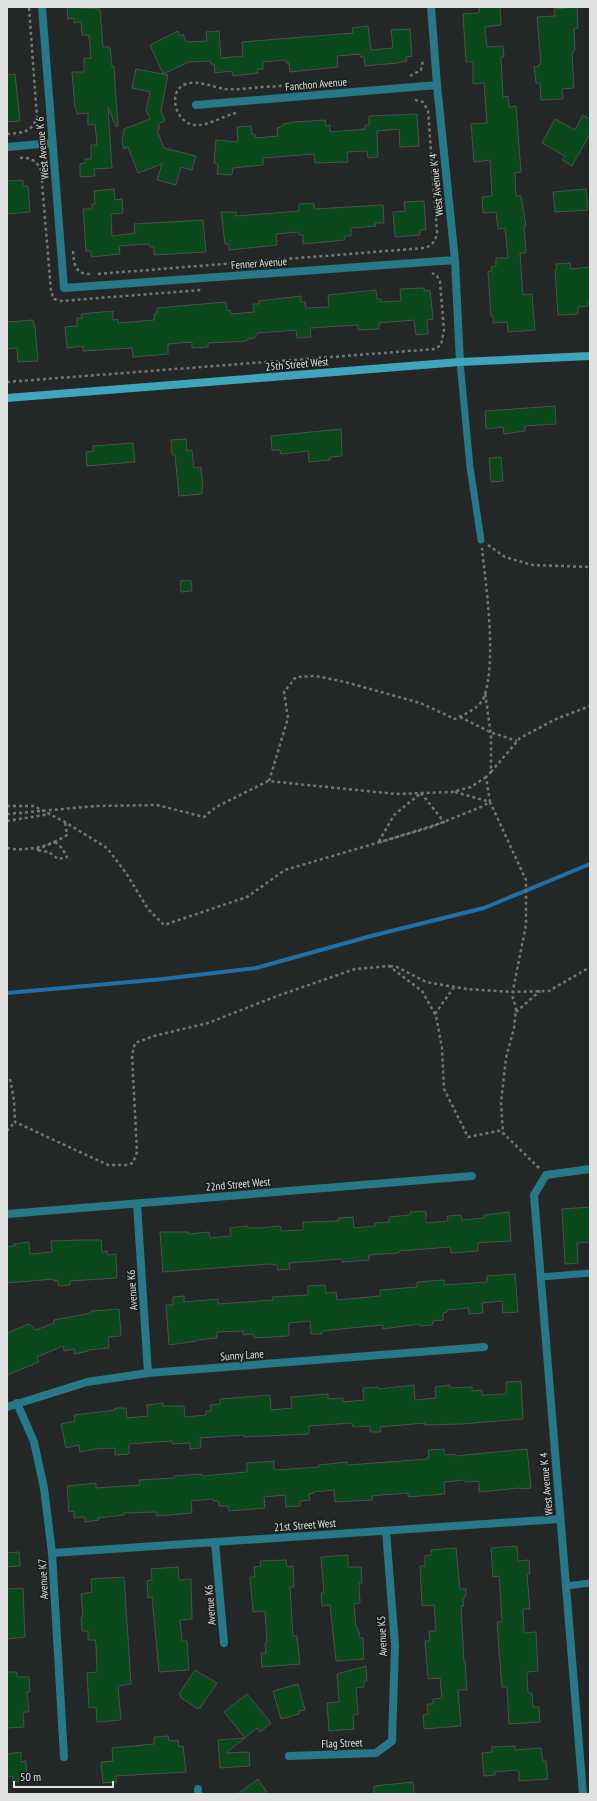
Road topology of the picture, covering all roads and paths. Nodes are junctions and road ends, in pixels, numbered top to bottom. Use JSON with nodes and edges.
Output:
{"nodes":[{"id":1,"x":29,"y":7,"type":"edge"},
{"id":2,"x":42,"y":7,"type":"edge"},
{"id":3,"x":431,"y":7,"type":"edge"},
{"id":4,"x":423,"y":55,"type":"dead end"},
{"id":5,"x":403,"y":76,"type":"dead end"},
{"id":6,"x":325,"y":82,"type":"dead end"},
{"id":7,"x":437,"y":85,"type":"junction"},
{"id":8,"x":411,"y":99,"type":"dead end"},
{"id":9,"x":196,"y":105,"type":"dead end"},
{"id":10,"x":238,"y":113,"type":"dead end"},
{"id":11,"x":7,"y":134,"type":"edge"},
{"id":12,"x":52,"y":143,"type":"junction"},
{"id":13,"x":7,"y":146,"type":"edge"},
{"id":14,"x":13,"y":158,"type":"dead end"},
{"id":15,"x":73,"y":246,"type":"dead end"},
{"id":16,"x":455,"y":260,"type":"junction"},
{"id":17,"x":429,"y":272,"type":"dead end"},
{"id":18,"x":64,"y":288,"type":"joint"},
{"id":19,"x":202,"y":290,"type":"dead end"},
{"id":20,"x":590,"y":356,"type":"edge"},
{"id":21,"x":460,"y":362,"type":"junction"},
{"id":22,"x":7,"y":382,"type":"edge"},
{"id":23,"x":7,"y":398,"type":"edge"},
{"id":24,"x":481,"y":540,"type":"junction"},
{"id":25,"x":590,"y":567,"type":"edge"},
{"id":26,"x":485,"y":692,"type":"junction"},
{"id":27,"x":590,"y":706,"type":"edge"},
{"id":28,"x":460,"y":717,"type":"junction"},
{"id":29,"x":490,"y":732,"type":"junction"},
{"id":30,"x":517,"y":741,"type":"junction"},
{"id":31,"x":491,"y":772,"type":"junction"},
{"id":32,"x":486,"y":777,"type":"junction"},
{"id":33,"x":269,"y":781,"type":"junction"},
{"id":34,"x":454,"y":792,"type":"junction"},
{"id":35,"x":421,"y":793,"type":"junction"},
{"id":36,"x":490,"y":802,"type":"junction"},
{"id":37,"x":7,"y":806,"type":"edge"},
{"id":38,"x":7,"y":814,"type":"edge"},
{"id":39,"x":50,"y":814,"type":"junction"},
{"id":40,"x":7,"y":821,"type":"edge"},
{"id":41,"x":65,"y":822,"type":"junction"},
{"id":42,"x":444,"y":822,"type":"junction"},
{"id":43,"x":55,"y":842,"type":"junction"},
{"id":44,"x":378,"y":842,"type":"junction"},
{"id":45,"x":7,"y":848,"type":"edge"},
{"id":46,"x":389,"y":966,"type":"junction"},
{"id":47,"x":590,"y":967,"type":"edge"},
{"id":48,"x":454,"y":987,"type":"junction"},
{"id":49,"x":541,"y":991,"type":"junction"},
{"id":50,"x":513,"y":992,"type":"junction"},
{"id":51,"x":516,"y":1012,"type":"junction"},
{"id":52,"x":435,"y":1014,"type":"junction"},
{"id":53,"x":10,"y":1079,"type":"dead end"},
{"id":54,"x":15,"y":1122,"type":"junction"},
{"id":55,"x":503,"y":1130,"type":"junction"},
{"id":56,"x":7,"y":1131,"type":"edge"},
{"id":57,"x":590,"y":1169,"type":"edge"},
{"id":58,"x":546,"y":1175,"type":"junction"},
{"id":59,"x":472,"y":1176,"type":"dead end"},
{"id":60,"x":137,"y":1204,"type":"junction"},
{"id":61,"x":7,"y":1214,"type":"edge"},
{"id":62,"x":590,"y":1272,"type":"edge"},
{"id":63,"x":540,"y":1277,"type":"junction"},
{"id":64,"x":484,"y":1347,"type":"dead end"},
{"id":65,"x":148,"y":1373,"type":"junction"},
{"id":66,"x":17,"y":1404,"type":"junction"},
{"id":67,"x":7,"y":1407,"type":"edge"},
{"id":68,"x":560,"y":1519,"type":"junction"},
{"id":69,"x":386,"y":1531,"type":"junction"},
{"id":70,"x":215,"y":1542,"type":"junction"},
{"id":71,"x":52,"y":1553,"type":"junction"},
{"id":72,"x":590,"y":1583,"type":"edge"},
{"id":73,"x":566,"y":1586,"type":"junction"},
{"id":74,"x":224,"y":1643,"type":"dead end"},
{"id":75,"x":392,"y":1741,"type":"joint"},
{"id":76,"x":289,"y":1756,"type":"dead end"},
{"id":77,"x":64,"y":1758,"type":"dead end"},
{"id":78,"x":583,"y":1794,"type":"edge"}],
"edges":[{"from":1,"to":11,"type":"path"},
{"from":2,"to":12,"type":"street","name":"West Avenue K 6"},
{"from":3,"to":7,"type":"street","name":"West Avenue K 4"},
{"from":4,"to":5,"type":"path"},
{"from":6,"to":10,"type":"path"},
{"from":7,"to":9,"type":"street","name":"Fanchon Avenue"},
{"from":7,"to":16,"type":"street","name":"West Avenue K 4"},
{"from":8,"to":15,"type":"path"},
{"from":12,"to":13,"type":"street"},
{"from":12,"to":18,"type":"street","name":"West Avenue K 6"},
{"from":14,"to":19,"type":"path"},
{"from":16,"to":18,"type":"street","name":"Fenner Avenue"},
{"from":16,"to":21,"type":"street","name":"West Avenue K 4"},
{"from":17,"to":22,"type":"path"},
{"from":20,"to":21,"type":"street","name":"25th Street West"},
{"from":21,"to":23,"type":"street","name":"25th Street West"},
{"from":21,"to":24,"type":"lane"},
{"from":24,"to":25,"type":"path"},
{"from":24,"to":26,"type":"path"},
{"from":26,"to":28,"type":"path"},
{"from":26,"to":29,"type":"path"},
{"from":27,"to":30,"type":"path"},
{"from":28,"to":29,"type":"path"},
{"from":28,"to":33,"type":"path"},
{"from":29,"to":30,"type":"path"},
{"from":29,"to":31,"type":"path"},
{"from":30,"to":31,"type":"path"},
{"from":31,"to":32,"type":"path"},
{"from":32,"to":34,"type":"path"},
{"from":32,"to":36,"type":"path"},
{"from":33,"to":35,"type":"path"},
{"from":33,"to":38,"type":"path"},
{"from":34,"to":35,"type":"path"},
{"from":34,"to":36,"type":"path"},
{"from":35,"to":42,"type":"path"},
{"from":35,"to":44,"type":"path"},
{"from":36,"to":42,"type":"path"},
{"from":36,"to":50,"type":"path"},
{"from":37,"to":39,"type":"path"},
{"from":39,"to":40,"type":"path"},
{"from":39,"to":41,"type":"path"},
{"from":41,"to":43,"type":"path"},
{"from":41,"to":44,"type":"path"},
{"from":42,"to":44,"type":"path"},
{"from":43,"to":43,"type":"path"},
{"from":43,"to":45,"type":"path"},
{"from":46,"to":48,"type":"path"},
{"from":46,"to":52,"type":"path"},
{"from":46,"to":54,"type":"path"},
{"from":47,"to":49,"type":"path"},
{"from":48,"to":50,"type":"path"},
{"from":48,"to":52,"type":"path"},
{"from":49,"to":50,"type":"path"},
{"from":49,"to":51,"type":"path"},
{"from":50,"to":51,"type":"path"},
{"from":51,"to":55,"type":"path"},
{"from":52,"to":55,"type":"path"},
{"from":53,"to":54,"type":"path"},
{"from":54,"to":56,"type":"path"},
{"from":55,"to":58,"type":"path"},
{"from":57,"to":58,"type":"street"},
{"from":58,"to":63,"type":"street","name":"West Avenue K 4"},
{"from":59,"to":60,"type":"street","name":"22nd Street West"},
{"from":60,"to":61,"type":"street","name":"22nd Street West"},
{"from":60,"to":65,"type":"street","name":"Avenue K6"},
{"from":62,"to":63,"type":"lane"},
{"from":63,"to":68,"type":"street","name":"West Avenue K 4"},
{"from":64,"to":65,"type":"street","name":"Sunny Lane"},
{"from":65,"to":66,"type":"street","name":"Sunny Lane"},
{"from":66,"to":67,"type":"street","name":"Sunny Lane"},
{"from":66,"to":71,"type":"street","name":"Avenue K7"},
{"from":68,"to":69,"type":"street","name":"21st Street West"},
{"from":68,"to":73,"type":"street","name":"West Avenue K 4"},
{"from":69,"to":70,"type":"street","name":"21st Street West"},
{"from":69,"to":75,"type":"street","name":"Avenue K5"},
{"from":70,"to":71,"type":"street","name":"21st Street West"},
{"from":70,"to":74,"type":"street","name":"Avenue K6"},
{"from":71,"to":77,"type":"street","name":"Avenue K7"},
{"from":72,"to":73,"type":"lane"},
{"from":73,"to":78,"type":"street","name":"West Avenue K 4"},
{"from":75,"to":76,"type":"street","name":"Flag Street"}]}
